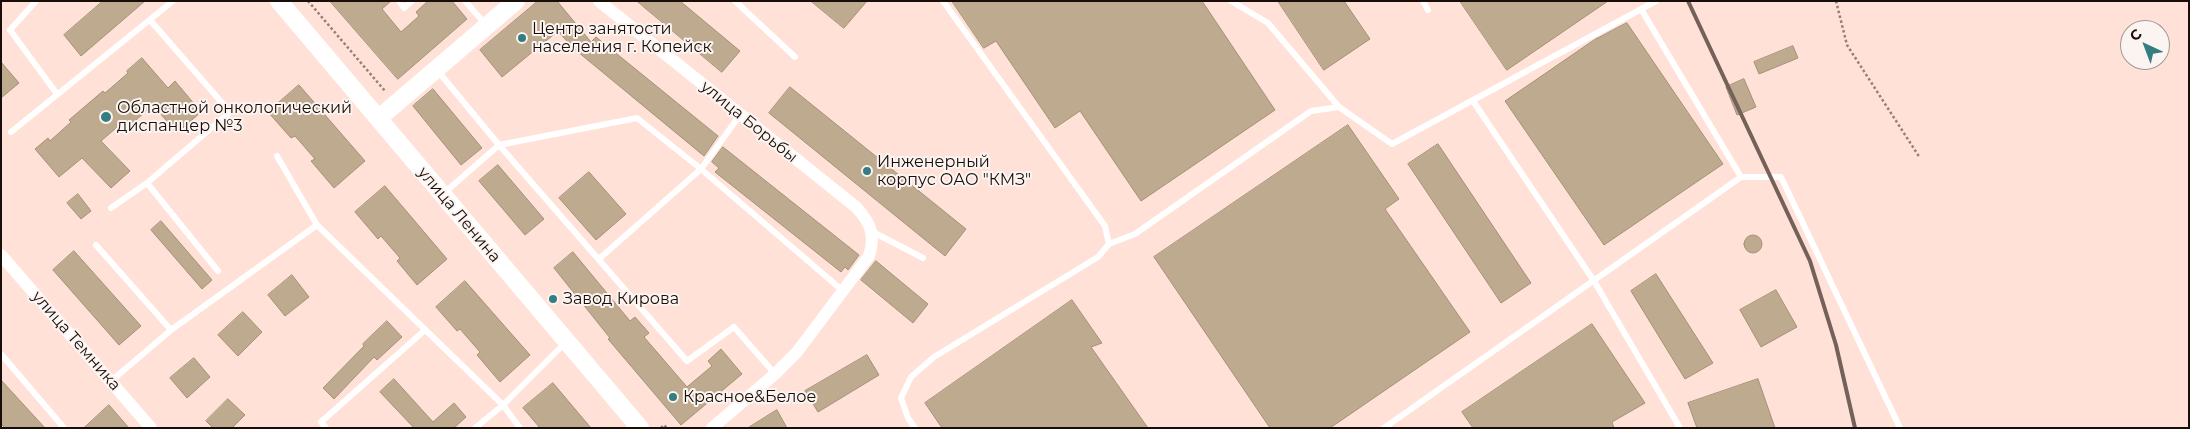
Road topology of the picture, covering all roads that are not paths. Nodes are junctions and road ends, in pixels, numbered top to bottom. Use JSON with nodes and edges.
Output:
{"nodes":[{"id":1,"x":36,"y":1,"type":"edge"},
{"id":2,"x":173,"y":1,"type":"edge"},
{"id":3,"x":279,"y":1,"type":"edge"},
{"id":4,"x":399,"y":1,"type":"edge"},
{"id":5,"x":412,"y":1,"type":"edge"},
{"id":6,"x":466,"y":1,"type":"edge"},
{"id":7,"x":516,"y":1,"type":"edge"},
{"id":8,"x":599,"y":1,"type":"edge"},
{"id":9,"x":735,"y":1,"type":"edge"},
{"id":10,"x":943,"y":1,"type":"edge"},
{"id":11,"x":1231,"y":1,"type":"edge"},
{"id":12,"x":1423,"y":1,"type":"edge"},
{"id":13,"x":1656,"y":1,"type":"edge"},
{"id":14,"x":1641,"y":9,"type":"junction"},
{"id":15,"x":1428,"y":10,"type":"dead end"},
{"id":16,"x":150,"y":20,"type":"junction"},
{"id":17,"x":486,"y":26,"type":"junction"},
{"id":18,"x":795,"y":57,"type":"dead end"},
{"id":19,"x":436,"y":69,"type":"junction"},
{"id":20,"x":58,"y":94,"type":"junction"},
{"id":21,"x":1473,"y":101,"type":"junction"},
{"id":22,"x":1339,"y":106,"type":"junction"},
{"id":23,"x":740,"y":115,"type":"junction"},
{"id":24,"x":379,"y":118,"type":"junction"},
{"id":25,"x":11,"y":132,"type":"dead end"},
{"id":26,"x":499,"y":144,"type":"junction"},
{"id":27,"x":277,"y":156,"type":"dead end"},
{"id":28,"x":701,"y":169,"type":"junction"},
{"id":29,"x":1741,"y":177,"type":"junction"},
{"id":30,"x":147,"y":183,"type":"junction"},
{"id":31,"x":442,"y":195,"type":"junction"},
{"id":32,"x":112,"y":208,"type":"dead end"},
{"id":33,"x":317,"y":225,"type":"junction"},
{"id":34,"x":872,"y":232,"type":"junction"},
{"id":35,"x":1109,"y":244,"type":"junction"},
{"id":36,"x":96,"y":246,"type":"dead end"},
{"id":37,"x":1,"y":255,"type":"edge"},
{"id":38,"x":600,"y":258,"type":"junction"},
{"id":39,"x":923,"y":258,"type":"dead end"},
{"id":40,"x":218,"y":271,"type":"dead end"},
{"id":41,"x":1594,"y":281,"type":"junction"},
{"id":42,"x":843,"y":291,"type":"junction"},
{"id":43,"x":171,"y":330,"type":"junction"},
{"id":44,"x":426,"y":330,"type":"junction"},
{"id":45,"x":567,"y":342,"type":"junction"},
{"id":46,"x":1,"y":354,"type":"edge"},
{"id":47,"x":775,"y":374,"type":"junction"},
{"id":48,"x":110,"y":382,"type":"junction"},
{"id":49,"x":502,"y":405,"type":"junction"},
{"id":50,"x":64,"y":428,"type":"edge"},
{"id":51,"x":151,"y":428,"type":"edge"},
{"id":52,"x":326,"y":428,"type":"edge"},
{"id":53,"x":475,"y":428,"type":"edge"},
{"id":54,"x":520,"y":428,"type":"edge"},
{"id":55,"x":640,"y":428,"type":"edge"},
{"id":56,"x":712,"y":428,"type":"edge"},
{"id":57,"x":915,"y":428,"type":"edge"},
{"id":58,"x":1384,"y":428,"type":"edge"},
{"id":59,"x":1680,"y":428,"type":"edge"},
{"id":60,"x":1900,"y":428,"type":"edge"}],
"edges":[{"from":1,"to":20,"type":"lane"},
{"from":2,"to":16,"type":"lane"},
{"from":3,"to":24,"type":"street","name":"улица Ленина"},
{"from":4,"to":5,"type":"lane"},
{"from":6,"to":17,"type":"lane"},
{"from":7,"to":17,"type":"street"},
{"from":8,"to":23,"type":"street","name":"улица Борьбы"},
{"from":9,"to":18,"type":"lane"},
{"from":10,"to":35,"type":"lane"},
{"from":11,"to":22,"type":"lane"},
{"from":12,"to":15,"type":"lane"},
{"from":13,"to":14,"type":"lane"},
{"from":14,"to":21,"type":"lane"},
{"from":14,"to":29,"type":"lane"},
{"from":16,"to":20,"type":"lane"},
{"from":16,"to":30,"type":"lane"},
{"from":17,"to":19,"type":"street"},
{"from":19,"to":24,"type":"street"},
{"from":19,"to":26,"type":"lane"},
{"from":20,"to":25,"type":"lane"},
{"from":21,"to":22,"type":"lane"},
{"from":21,"to":41,"type":"lane"},
{"from":22,"to":35,"type":"lane"},
{"from":23,"to":28,"type":"lane"},
{"from":23,"to":34,"type":"street","name":"улица Борьбы"},
{"from":24,"to":31,"type":"street","name":"улица Ленина"},
{"from":26,"to":28,"type":"lane"},
{"from":26,"to":31,"type":"lane"},
{"from":26,"to":38,"type":"lane"},
{"from":27,"to":33,"type":"lane"},
{"from":28,"to":38,"type":"lane"},
{"from":28,"to":42,"type":"lane"},
{"from":29,"to":41,"type":"lane"},
{"from":29,"to":60,"type":"lane"},
{"from":30,"to":32,"type":"lane"},
{"from":30,"to":40,"type":"lane"},
{"from":31,"to":45,"type":"street","name":"улица Ленина"},
{"from":33,"to":43,"type":"lane"},
{"from":33,"to":44,"type":"lane"},
{"from":34,"to":39,"type":"lane"},
{"from":34,"to":42,"type":"street"},
{"from":35,"to":57,"type":"lane"},
{"from":36,"to":43,"type":"lane"},
{"from":37,"to":48,"type":"street","name":"улица Темника"},
{"from":38,"to":47,"type":"lane"},
{"from":41,"to":58,"type":"lane"},
{"from":41,"to":59,"type":"lane"},
{"from":42,"to":47,"type":"street"},
{"from":43,"to":48,"type":"lane"},
{"from":44,"to":49,"type":"lane"},
{"from":44,"to":52,"type":"lane"},
{"from":45,"to":49,"type":"lane"},
{"from":45,"to":55,"type":"street","name":"улица Ленина"},
{"from":46,"to":50,"type":"lane"},
{"from":47,"to":56,"type":"street"},
{"from":48,"to":51,"type":"street","name":"улица Темника"},
{"from":49,"to":53,"type":"lane"},
{"from":49,"to":54,"type":"lane"}]}
